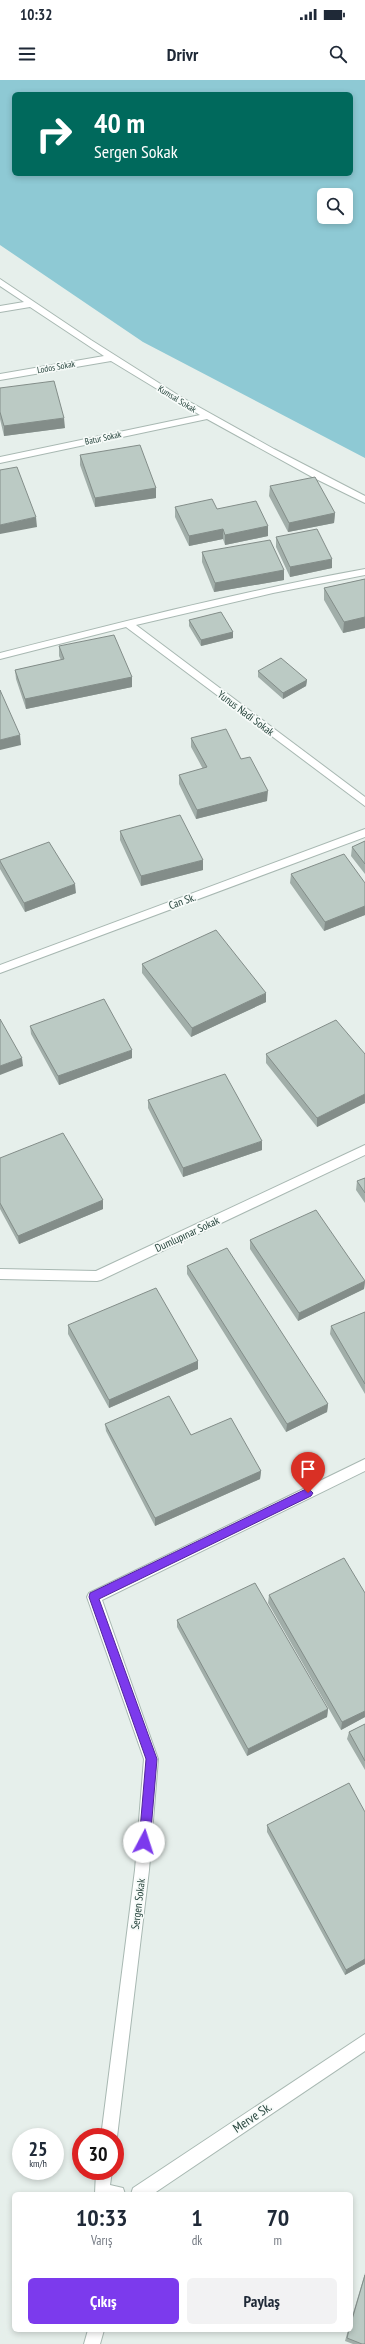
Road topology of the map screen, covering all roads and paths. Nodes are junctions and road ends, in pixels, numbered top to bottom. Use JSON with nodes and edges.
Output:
{"nodes":[{"id":1,"x":0,"y":282,"type":"edge"},
{"id":2,"x":30,"y":304,"type":"junction"},
{"id":3,"x":0,"y":309,"type":"edge"},
{"id":4,"x":111,"y":358,"type":"junction"},
{"id":5,"x":0,"y":377,"type":"edge"},
{"id":6,"x":205,"y":417,"type":"junction"},
{"id":7,"x":0,"y":460,"type":"edge"},
{"id":8,"x":365,"y":500,"type":"edge"},
{"id":9,"x":365,"y":572,"type":"edge"},
{"id":10,"x":127,"y":623,"type":"junction"},
{"id":11,"x":0,"y":656,"type":"edge"},
{"id":12,"x":365,"y":802,"type":"edge"},
{"id":13,"x":365,"y":833,"type":"edge"},
{"id":14,"x":0,"y":969,"type":"edge"},
{"id":15,"x":365,"y":1150,"type":"edge"},
{"id":16,"x":0,"y":1274,"type":"edge"},
{"id":17,"x":365,"y":1465,"type":"edge"},
{"id":18,"x":365,"y":2042,"type":"edge"},
{"id":19,"x":110,"y":2128,"type":"edge"},
{"id":20,"x":103,"y":2180,"type":"edge"},
{"id":21,"x":107,"y":2192,"type":"edge"},
{"id":22,"x":142,"y":2192,"type":"edge"},
{"id":23,"x":95,"y":2332,"type":"edge"},
{"id":24,"x":92,"y":2344,"type":"edge"}],
"edges":[{"from":1,"to":2,"type":"street","name":"Kumsal Sokak"},
{"from":2,"to":3,"type":"street"},
{"from":2,"to":4,"type":"street","name":"Kumsal Sokak"},
{"from":4,"to":5,"type":"street","name":"Lodos Sokak"},
{"from":4,"to":6,"type":"street","name":"Kumsal Sokak"},
{"from":6,"to":7,"type":"street","name":"Batur Sokak"},
{"from":6,"to":8,"type":"street","name":"Kumsal Sokak"},
{"from":9,"to":10,"type":"street"},
{"from":10,"to":11,"type":"street"},
{"from":10,"to":12,"type":"street","name":"Yunus Nadi Sokak"},
{"from":13,"to":14,"type":"street","name":"Can Sk."},
{"from":15,"to":16,"type":"street","name":"Dumlupınar Sokak"},
{"from":17,"to":19,"type":"street","name":"Sergen Sokak"},
{"from":18,"to":22,"type":"street","name":"Merve Sk."},
{"from":20,"to":21,"type":"street"},
{"from":23,"to":24,"type":"street"}]}
